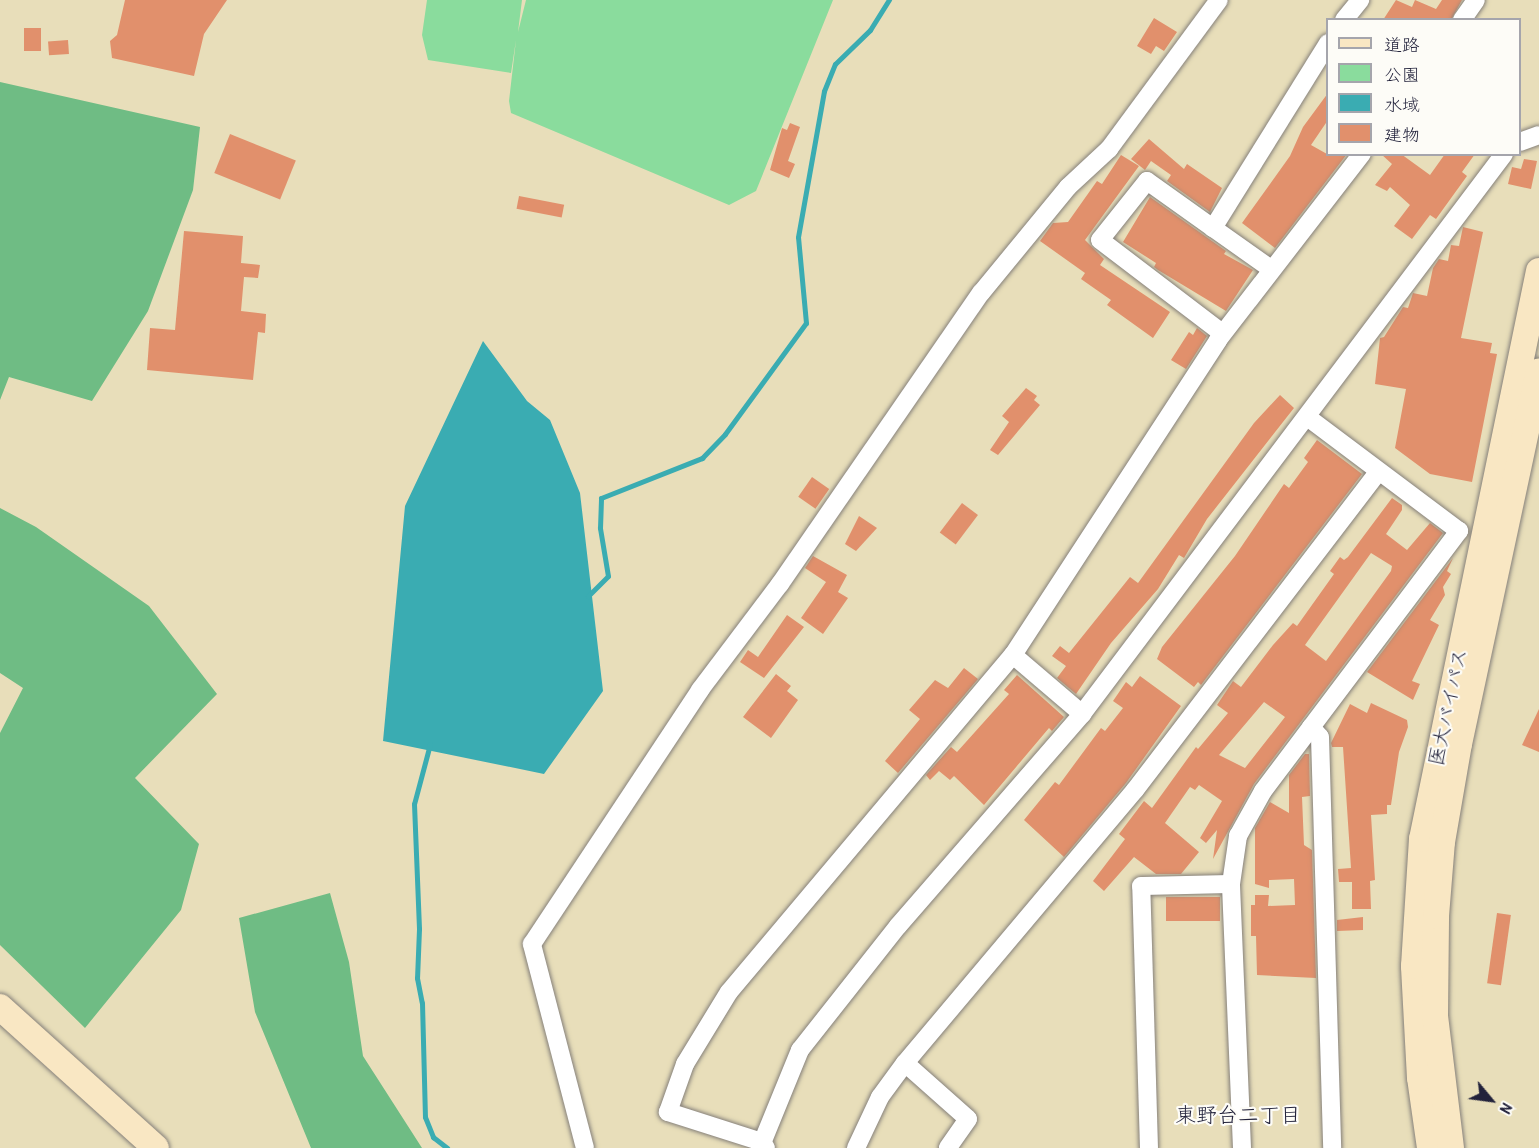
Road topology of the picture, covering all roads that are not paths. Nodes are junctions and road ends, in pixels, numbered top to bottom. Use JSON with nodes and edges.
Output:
{"nodes":[{"id":1,"x":1219,"y":0,"type":"edge"},
{"id":2,"x":1360,"y":0,"type":"edge"},
{"id":3,"x":1476,"y":0,"type":"edge"},
{"id":4,"x":1346,"y":18,"type":"edge"},
{"id":5,"x":1463,"y":18,"type":"edge"},
{"id":6,"x":1326,"y":46,"type":"edge"},
{"id":7,"x":1539,"y":135,"type":"edge"},
{"id":8,"x":1521,"y":142,"type":"edge"},
{"id":9,"x":1360,"y":156,"type":"edge"},
{"id":10,"x":1503,"y":156,"type":"edge"},
{"id":11,"x":1213,"y":228,"type":"junction"},
{"id":12,"x":1271,"y":269,"type":"junction"},
{"id":13,"x":1539,"y":271,"type":"edge"},
{"id":14,"x":1222,"y":333,"type":"junction"},
{"id":15,"x":1539,"y":372,"type":"edge"},
{"id":16,"x":1307,"y":417,"type":"junction"},
{"id":17,"x":1378,"y":472,"type":"junction"},
{"id":18,"x":1013,"y":655,"type":"junction"},
{"id":19,"x":1082,"y":714,"type":"junction"},
{"id":20,"x":1311,"y":727,"type":"junction"},
{"id":21,"x":1231,"y":884,"type":"junction"},
{"id":22,"x":0,"y":1006,"type":"edge"},
{"id":23,"x":905,"y":1063,"type":"junction"},
{"id":24,"x":763,"y":1146,"type":"edge"},
{"id":25,"x":156,"y":1148,"type":"edge"},
{"id":26,"x":585,"y":1148,"type":"edge"},
{"id":27,"x":856,"y":1148,"type":"edge"},
{"id":28,"x":948,"y":1148,"type":"edge"},
{"id":29,"x":1149,"y":1148,"type":"edge"},
{"id":30,"x":1242,"y":1148,"type":"edge"},
{"id":31,"x":1332,"y":1148,"type":"edge"},
{"id":32,"x":1430,"y":1148,"type":"edge"},
{"id":33,"x":1451,"y":1148,"type":"edge"}],
"edges":[{"from":1,"to":26,"type":"street"},
{"from":2,"to":4,"type":"street"},
{"from":3,"to":5,"type":"street"},
{"from":6,"to":11,"type":"street"},
{"from":7,"to":8,"type":"street"},
{"from":9,"to":12,"type":"street"},
{"from":10,"to":16,"type":"street"},
{"from":11,"to":12,"type":"street"},
{"from":11,"to":14,"type":"street"},
{"from":12,"to":14,"type":"street"},
{"from":13,"to":32,"type":"main road","name":"医大バイパス"},
{"from":14,"to":18,"type":"street"},
{"from":15,"to":33,"type":"main road","name":"医大バイパス"},
{"from":16,"to":17,"type":"street"},
{"from":16,"to":19,"type":"street"},
{"from":17,"to":20,"type":"street"},
{"from":17,"to":23,"type":"street"},
{"from":18,"to":19,"type":"street"},
{"from":18,"to":24,"type":"street"},
{"from":19,"to":24,"type":"street"},
{"from":20,"to":21,"type":"street"},
{"from":20,"to":31,"type":"street"},
{"from":21,"to":29,"type":"street"},
{"from":21,"to":30,"type":"street"},
{"from":22,"to":25,"type":"main road"},
{"from":23,"to":27,"type":"street"},
{"from":23,"to":28,"type":"street"}]}
